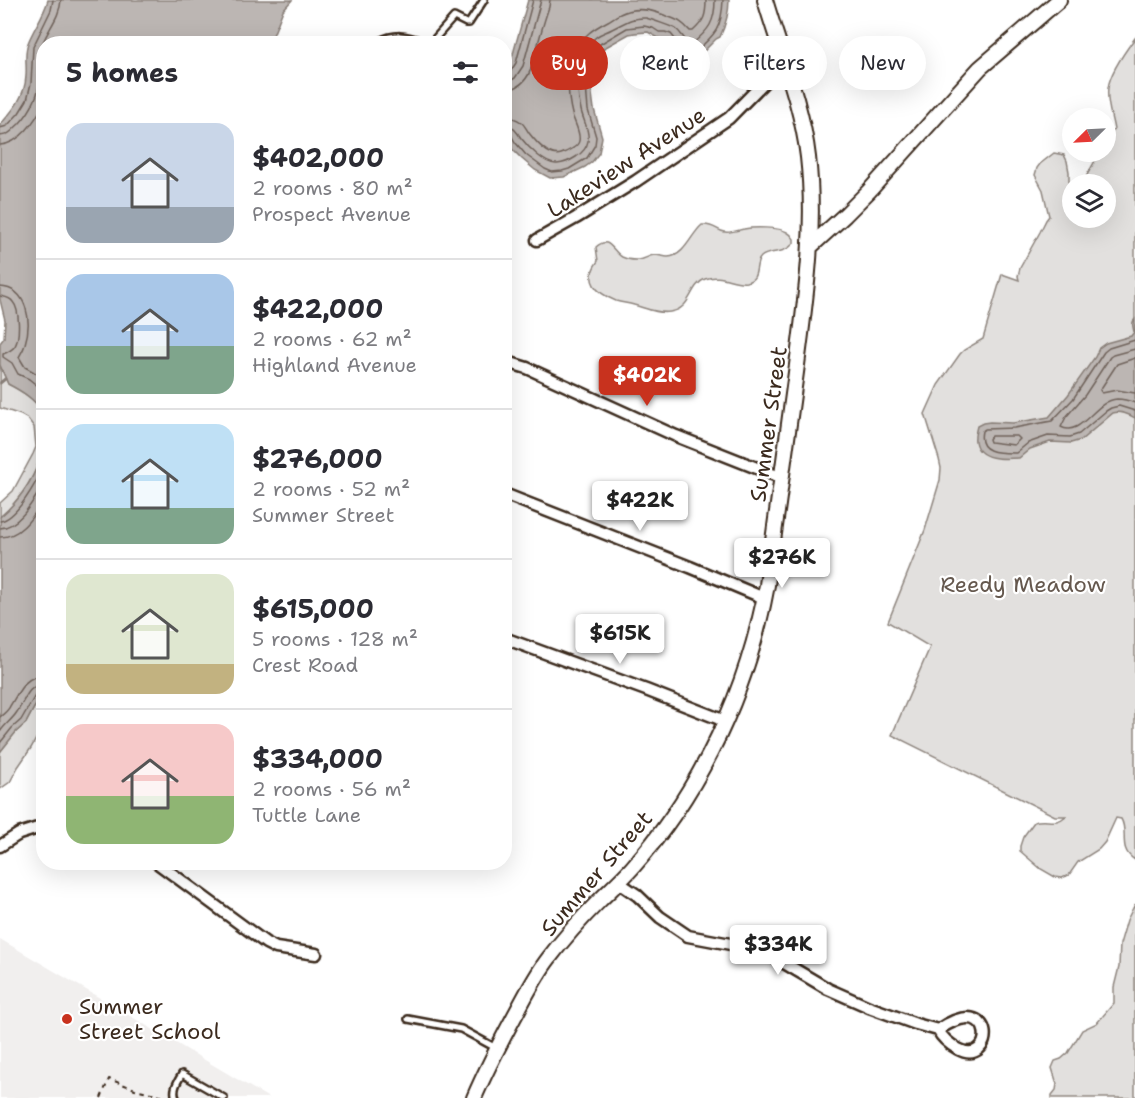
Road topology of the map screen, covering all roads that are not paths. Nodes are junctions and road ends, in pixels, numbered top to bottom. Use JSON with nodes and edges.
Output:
{"nodes":[{"id":1,"x":484,"y":0,"type":"edge"},
{"id":2,"x":765,"y":0,"type":"edge"},
{"id":3,"x":1059,"y":0,"type":"edge"},
{"id":4,"x":437,"y":36,"type":"edge"},
{"id":5,"x":776,"y":36,"type":"edge"},
{"id":6,"x":756,"y":90,"type":"edge"},
{"id":7,"x":792,"y":90,"type":"edge"},
{"id":8,"x":537,"y":240,"type":"dead end"},
{"id":9,"x":811,"y":246,"type":"junction"},
{"id":10,"x":512,"y":363,"type":"edge"},
{"id":11,"x":782,"y":478,"type":"junction"},
{"id":12,"x":512,"y":497,"type":"edge"},
{"id":13,"x":764,"y":598,"type":"junction"},
{"id":14,"x":512,"y":641,"type":"edge"},
{"id":15,"x":725,"y":721,"type":"junction"},
{"id":16,"x":36,"y":829,"type":"edge"},
{"id":17,"x":0,"y":846,"type":"edge"},
{"id":18,"x":167,"y":870,"type":"edge"},
{"id":19,"x":618,"y":882,"type":"junction"},
{"id":20,"x":316,"y":954,"type":"dead end"},
{"id":21,"x":408,"y":1019,"type":"dead end"},
{"id":22,"x":938,"y":1030,"type":"dead end"},
{"id":23,"x":497,"y":1048,"type":"junction"},
{"id":24,"x":176,"y":1098,"type":"edge"},
{"id":25,"x":224,"y":1098,"type":"edge"},
{"id":26,"x":474,"y":1098,"type":"edge"}],
"edges":[{"from":1,"to":4,"type":"lane"},
{"from":2,"to":5,"type":"main road","name":"Summer Street"},
{"from":3,"to":9,"type":"main road"},
{"from":6,"to":8,"type":"street","name":"Lakeview Avenue"},
{"from":7,"to":9,"type":"main road","name":"Summer Street"},
{"from":9,"to":11,"type":"main road","name":"Summer Street"},
{"from":10,"to":11,"type":"street"},
{"from":11,"to":13,"type":"main road","name":"Summer Street"},
{"from":12,"to":13,"type":"street"},
{"from":13,"to":15,"type":"main road","name":"Summer Street"},
{"from":14,"to":15,"type":"street"},
{"from":15,"to":19,"type":"main road","name":"Summer Street"},
{"from":16,"to":17,"type":"street"},
{"from":18,"to":20,"type":"street"},
{"from":19,"to":22,"type":"street"},
{"from":19,"to":23,"type":"main road","name":"Summer Street"},
{"from":21,"to":23,"type":"lane"},
{"from":23,"to":26,"type":"main road","name":"Summer Street"},
{"from":24,"to":25,"type":"lane"}]}
